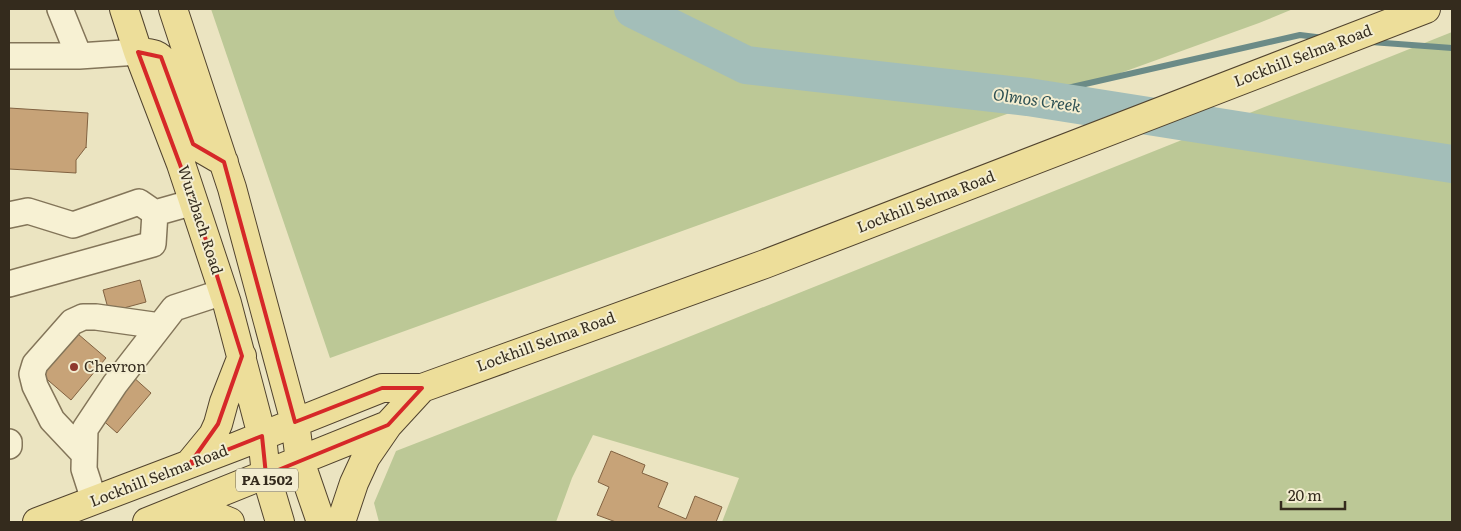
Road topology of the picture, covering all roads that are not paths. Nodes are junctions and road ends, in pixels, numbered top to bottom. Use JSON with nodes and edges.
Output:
{"nodes":[{"id":1,"x":60,"y":9,"type":"edge"},
{"id":2,"x":124,"y":9,"type":"edge"},
{"id":3,"x":143,"y":9,"type":"edge"},
{"id":4,"x":173,"y":9,"type":"edge"},
{"id":5,"x":1426,"y":9,"type":"edge"},
{"id":6,"x":138,"y":52,"type":"junction"},
{"id":7,"x":9,"y":56,"type":"edge"},
{"id":8,"x":79,"y":56,"type":"junction"},
{"id":9,"x":224,"y":162,"type":"junction"},
{"id":10,"x":194,"y":202,"type":"junction"},
{"id":11,"x":155,"y":213,"type":"junction"},
{"id":12,"x":9,"y":215,"type":"edge"},
{"id":13,"x":9,"y":284,"type":"edge"},
{"id":14,"x":224,"y":292,"type":"junction"},
{"id":15,"x":160,"y":326,"type":"junction"},
{"id":16,"x":242,"y":356,"type":"junction"},
{"id":17,"x":422,"y":388,"type":"junction"},
{"id":18,"x":295,"y":422,"type":"junction"},
{"id":19,"x":388,"y":425,"type":"junction"},
{"id":20,"x":262,"y":436,"type":"junction"},
{"id":21,"x":9,"y":442,"type":"edge"},
{"id":22,"x":9,"y":446,"type":"edge"},
{"id":23,"x":84,"y":454,"type":"junction"},
{"id":24,"x":300,"y":461,"type":"junction"},
{"id":25,"x":189,"y":465,"type":"junction"},
{"id":26,"x":266,"y":475,"type":"junction"},
{"id":27,"x":94,"y":500,"type":"junction"},
{"id":28,"x":179,"y":510,"type":"junction"},
{"id":29,"x":37,"y":522,"type":"edge"},
{"id":30,"x":147,"y":522,"type":"edge"},
{"id":31,"x":230,"y":522,"type":"edge"},
{"id":32,"x":280,"y":522,"type":"edge"},
{"id":33,"x":321,"y":522,"type":"edge"},
{"id":34,"x":340,"y":522,"type":"edge"}],
"edges":[{"from":1,"to":8,"type":"street"},
{"from":2,"to":6,"type":"main road","name":"Wurzbach Road"},
{"from":3,"to":6,"type":"main road"},
{"from":4,"to":9,"type":"main road"},
{"from":5,"to":17,"type":"main road","name":"Lockhill Selma Road"},
{"from":6,"to":8,"type":"street"},
{"from":6,"to":9,"type":"main road"},
{"from":6,"to":10,"type":"main road","name":"Wurzbach Road"},
{"from":7,"to":8,"type":"street"},
{"from":9,"to":18,"type":"main road"},
{"from":10,"to":11,"type":"street"},
{"from":10,"to":14,"type":"main road","name":"Wurzbach Road"},
{"from":11,"to":12,"type":"street"},
{"from":11,"to":13,"type":"street"},
{"from":14,"to":15,"type":"street"},
{"from":14,"to":16,"type":"main road","name":"Wurzbach Road"},
{"from":15,"to":23,"type":"street"},
{"from":15,"to":23,"type":"street"},
{"from":16,"to":20,"type":"main road","name":"Wurzbach Road"},
{"from":16,"to":25,"type":"main road"},
{"from":17,"to":18,"type":"main road","name":"Lockhill Selma Road"},
{"from":17,"to":19,"type":"main road","name":"Lockhill Selma Road"},
{"from":18,"to":20,"type":"main road","name":"Lockhill Selma Road"},
{"from":18,"to":24,"type":"main road","number":"PA 1502"},
{"from":19,"to":24,"type":"main road","name":"Lockhill Selma Road"},
{"from":19,"to":34,"type":"main road"},
{"from":20,"to":25,"type":"main road","name":"Lockhill Selma Road"},
{"from":20,"to":26,"type":"main road","number":"PA 1502"},
{"from":21,"to":22,"type":"street"},
{"from":23,"to":27,"type":"street"},
{"from":24,"to":26,"type":"main road","name":"Lockhill Selma Road"},
{"from":24,"to":33,"type":"main road","number":"PA 1502"},
{"from":25,"to":27,"type":"main road","name":"Lockhill Selma Road"},
{"from":26,"to":28,"type":"main road","name":"Lockhill Selma Road"},
{"from":26,"to":32,"type":"main road","number":"PA 1502"},
{"from":27,"to":29,"type":"main road","name":"Lockhill Selma Road"},
{"from":28,"to":30,"type":"main road","name":"Lockhill Selma Road"},
{"from":28,"to":31,"type":"main road"}]}
